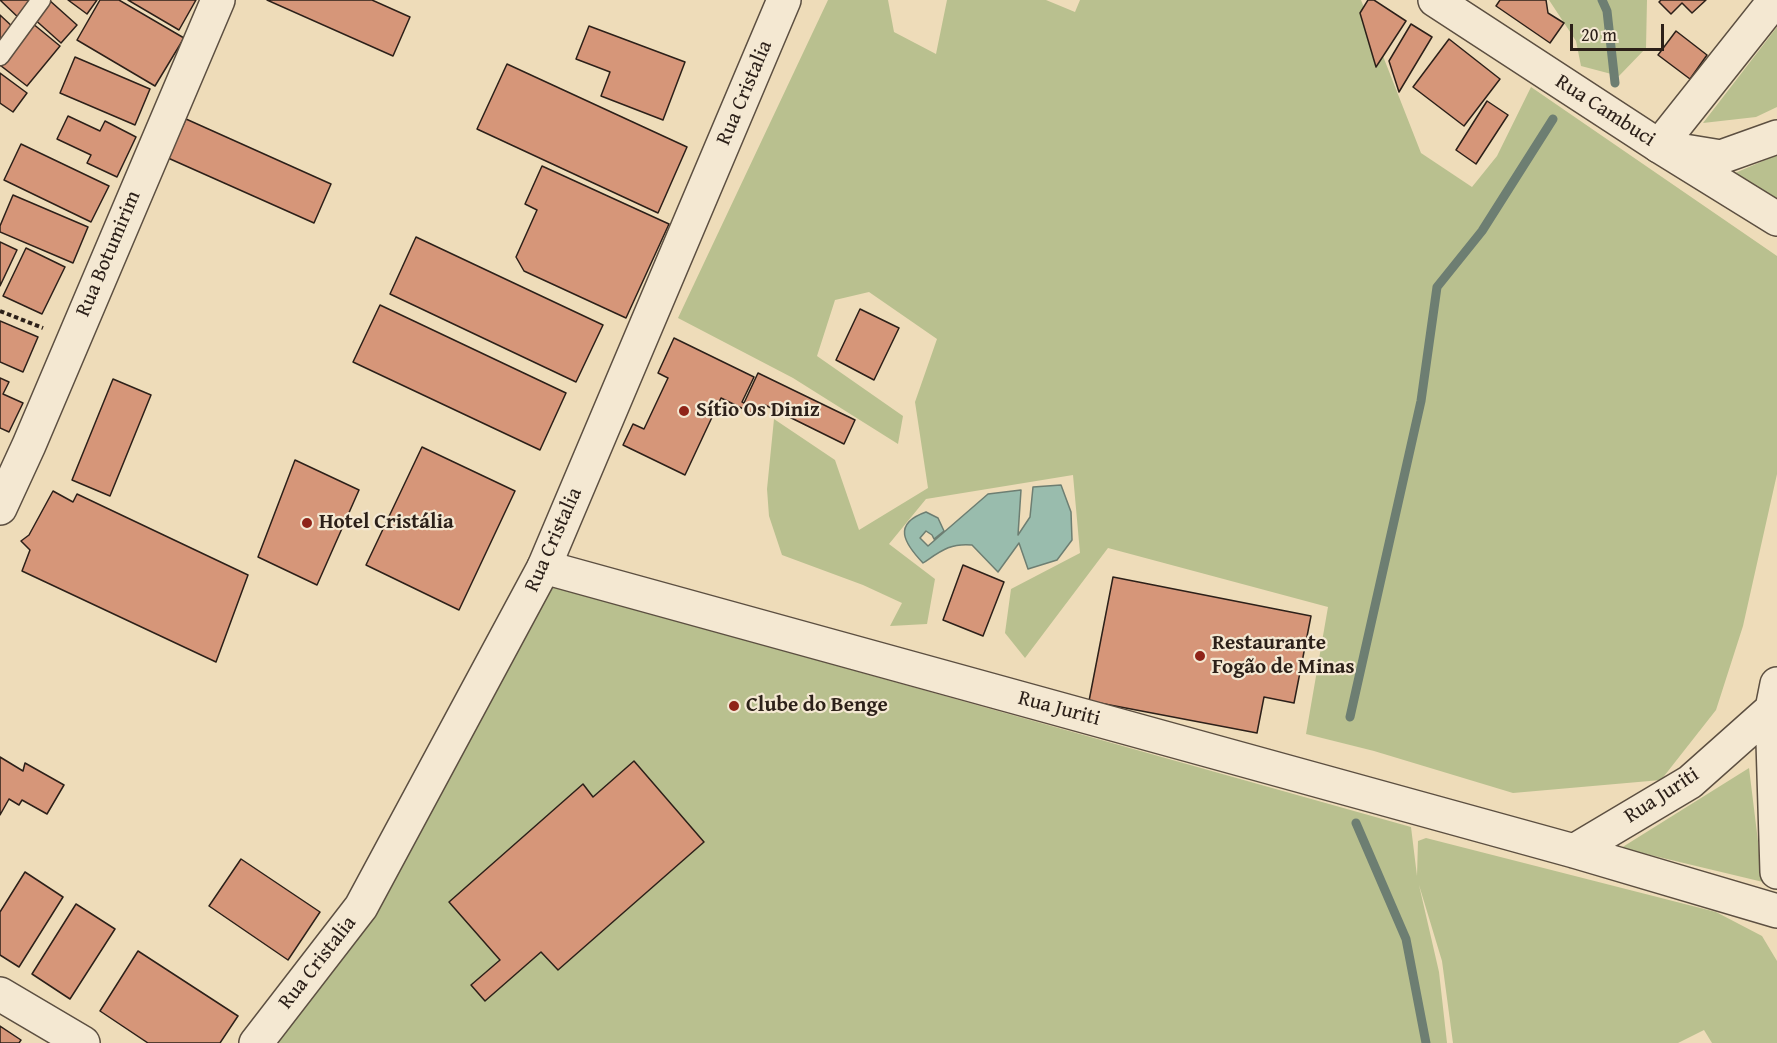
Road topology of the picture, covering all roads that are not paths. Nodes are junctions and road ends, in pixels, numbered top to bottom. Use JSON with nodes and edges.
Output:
{"nodes":[{"id":1,"x":41,"y":0,"type":"edge"},
{"id":2,"x":218,"y":0,"type":"edge"},
{"id":3,"x":784,"y":0,"type":"edge"},
{"id":4,"x":1435,"y":0,"type":"edge"},
{"id":5,"x":1774,"y":0,"type":"edge"},
{"id":6,"x":0,"y":57,"type":"edge"},
{"id":7,"x":1777,"y":137,"type":"edge"},
{"id":8,"x":1659,"y":146,"type":"junction"},
{"id":9,"x":1777,"y":219,"type":"edge"},
{"id":10,"x":0,"y":508,"type":"edge"},
{"id":11,"x":544,"y":567,"type":"junction"},
{"id":12,"x":1774,"y":697,"type":"edge"},
{"id":13,"x":1574,"y":851,"type":"junction"},
{"id":14,"x":1777,"y":872,"type":"edge"},
{"id":15,"x":1777,"y":911,"type":"edge"},
{"id":16,"x":0,"y":994,"type":"edge"},
{"id":17,"x":83,"y":1043,"type":"edge"},
{"id":18,"x":256,"y":1043,"type":"edge"}],
"edges":[{"from":1,"to":6,"type":"lane"},
{"from":2,"to":10,"type":"street","name":"Rua Botumirim"},
{"from":3,"to":11,"type":"street","name":"Rua Cristalia"},
{"from":4,"to":8,"type":"street","name":"Rua Cambuci"},
{"from":5,"to":8,"type":"street"},
{"from":7,"to":8,"type":"street"},
{"from":8,"to":9,"type":"street","name":"Rua Cambuci"},
{"from":11,"to":13,"type":"street","name":"Rua Juriti"},
{"from":11,"to":18,"type":"street","name":"Rua Cristalia"},
{"from":12,"to":13,"type":"street","name":"Rua Juriti"},
{"from":12,"to":14,"type":"street"},
{"from":13,"to":15,"type":"street","name":"Rua Juriti"},
{"from":16,"to":17,"type":"street"}]}
